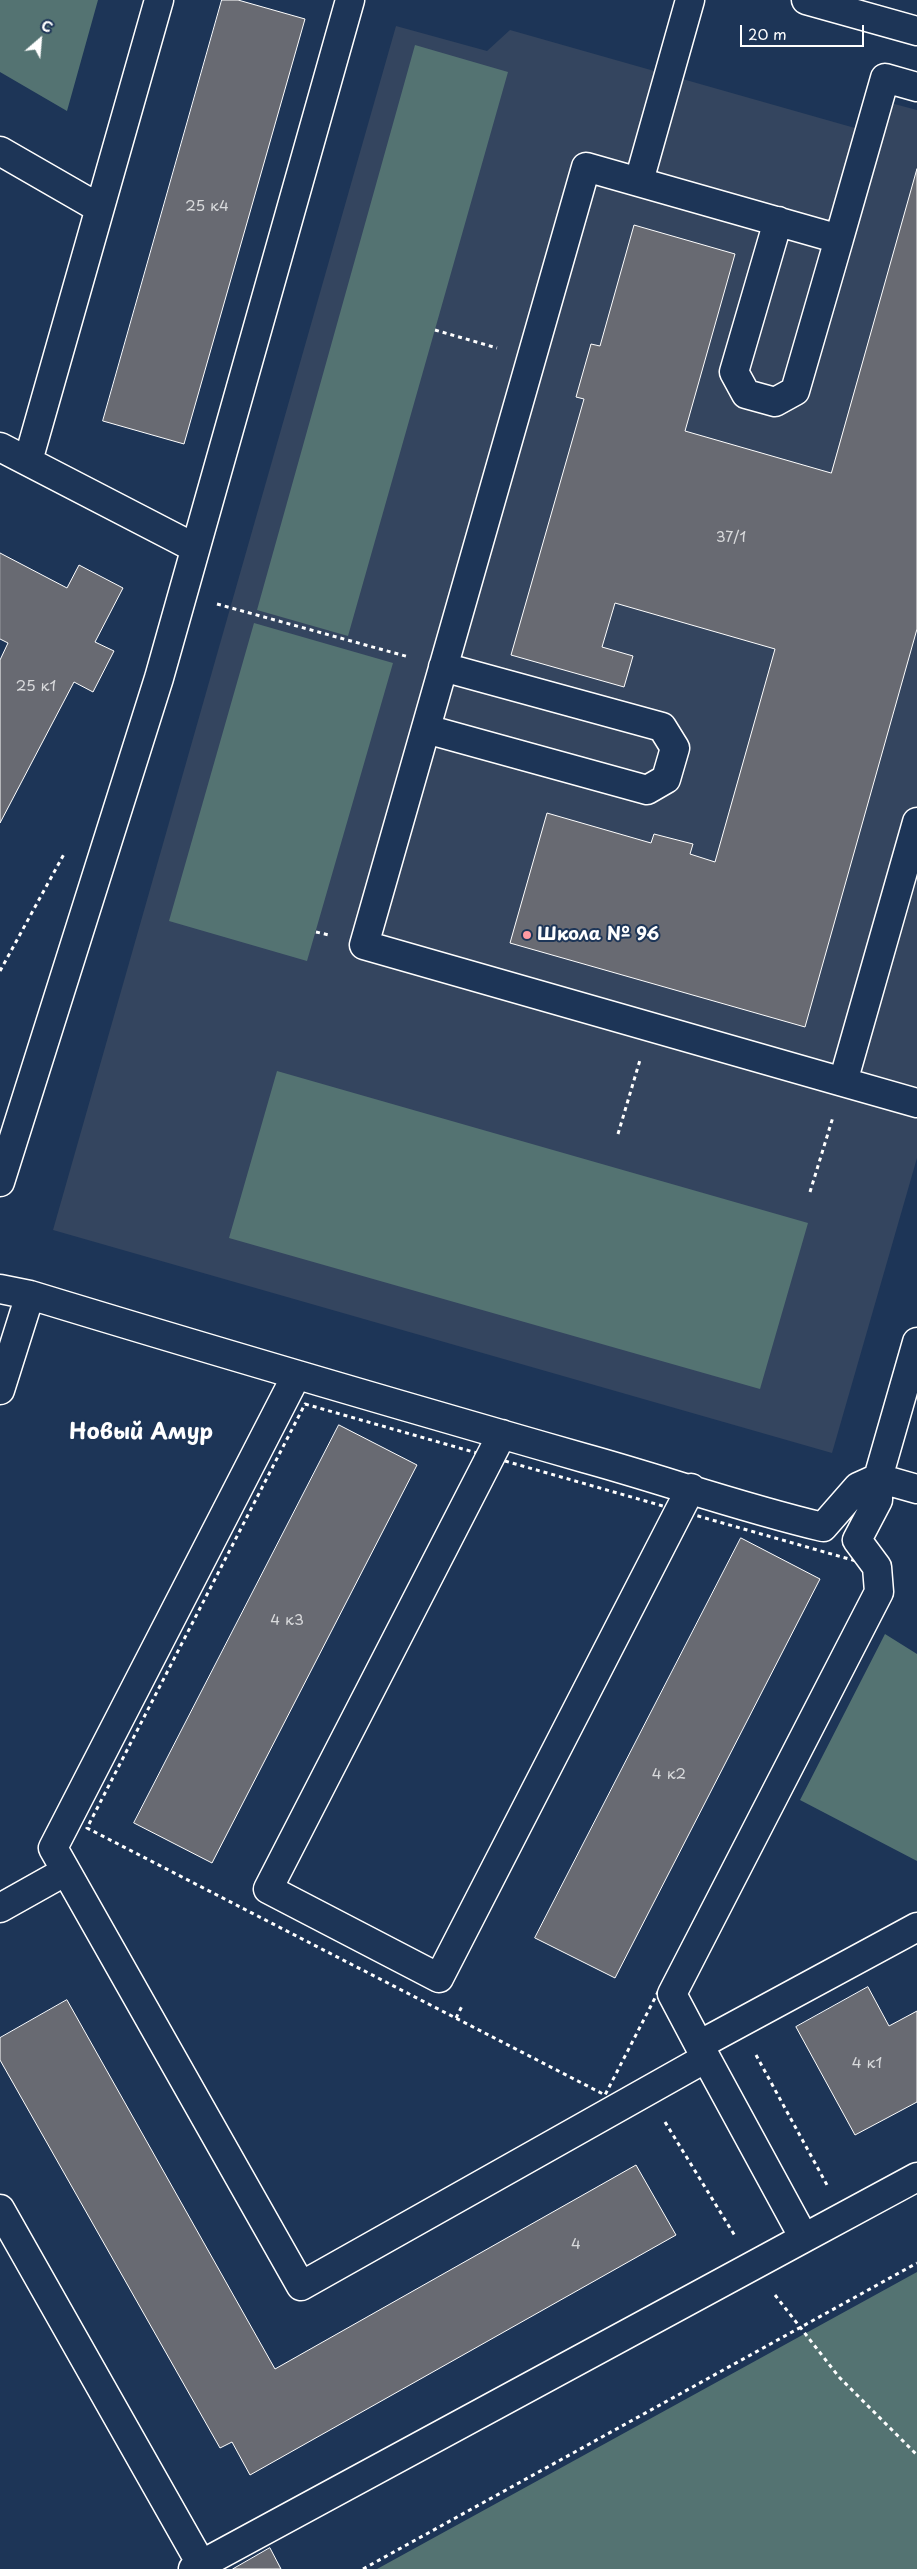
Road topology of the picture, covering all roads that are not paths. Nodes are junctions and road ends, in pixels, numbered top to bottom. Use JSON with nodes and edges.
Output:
{"nodes":[{"id":1,"x":159,"y":0,"type":"edge"},
{"id":2,"x":350,"y":0,"type":"edge"},
{"id":3,"x":690,"y":0,"type":"edge"},
{"id":4,"x":815,"y":1,"type":"edge"},
{"id":5,"x":917,"y":31,"type":"edge"},
{"id":6,"x":917,"y":87,"type":"edge"},
{"id":7,"x":0,"y":151,"type":"edge"},
{"id":8,"x":639,"y":181,"type":"junction"},
{"id":9,"x":100,"y":208,"type":"junction"},
{"id":10,"x":778,"y":221,"type":"junction"},
{"id":11,"x":839,"y":239,"type":"junction"},
{"id":12,"x":0,"y":447,"type":"edge"},
{"id":13,"x":28,"y":461,"type":"junction"},
{"id":14,"x":194,"y":548,"type":"junction"},
{"id":15,"x":443,"y":667,"type":"junction"},
{"id":16,"x":426,"y":729,"type":"junction"},
{"id":17,"x":917,"y":822,"type":"edge"},
{"id":18,"x":843,"y":1082,"type":"junction"},
{"id":19,"x":917,"y":1103,"type":"edge"},
{"id":20,"x":0,"y":1182,"type":"edge"},
{"id":21,"x":0,"y":1289,"type":"edge"},
{"id":22,"x":30,"y":1295,"type":"junction"},
{"id":23,"x":917,"y":1342,"type":"edge"},
{"id":24,"x":296,"y":1376,"type":"junction"},
{"id":25,"x":0,"y":1390,"type":"edge"},
{"id":26,"x":502,"y":1434,"type":"junction"},
{"id":27,"x":878,"y":1478,"type":"junction"},
{"id":28,"x":691,"y":1488,"type":"junction"},
{"id":29,"x":917,"y":1489,"type":"edge"},
{"id":30,"x":823,"y":1527,"type":"junction"},
{"id":31,"x":857,"y":1540,"type":"junction"},
{"id":32,"x":66,"y":1871,"type":"junction"},
{"id":33,"x":0,"y":1908,"type":"edge"},
{"id":34,"x":917,"y":1927,"type":"edge"},
{"id":35,"x":703,"y":2051,"type":"junction"},
{"id":36,"x":917,"y":2177,"type":"edge"},
{"id":37,"x":0,"y":2209,"type":"edge"},
{"id":38,"x":804,"y":2238,"type":"junction"},
{"id":39,"x":197,"y":2566,"type":"edge"}],
"edges":[{"from":1,"to":9,"type":"lane"},
{"from":2,"to":14,"type":"lane"},
{"from":3,"to":8,"type":"lane"},
{"from":4,"to":5,"type":"lane"},
{"from":6,"to":11,"type":"lane"},
{"from":7,"to":9,"type":"lane"},
{"from":8,"to":10,"type":"lane"},
{"from":8,"to":15,"type":"lane"},
{"from":9,"to":13,"type":"lane"},
{"from":10,"to":11,"type":"lane"},
{"from":10,"to":11,"type":"lane"},
{"from":12,"to":13,"type":"lane"},
{"from":13,"to":14,"type":"lane"},
{"from":14,"to":20,"type":"lane"},
{"from":15,"to":16,"type":"lane"},
{"from":15,"to":16,"type":"lane"},
{"from":16,"to":18,"type":"lane"},
{"from":17,"to":18,"type":"lane"},
{"from":18,"to":19,"type":"lane"},
{"from":21,"to":22,"type":"lane"},
{"from":22,"to":24,"type":"lane"},
{"from":22,"to":25,"type":"lane"},
{"from":23,"to":27,"type":"lane"},
{"from":24,"to":26,"type":"lane"},
{"from":24,"to":32,"type":"lane"},
{"from":26,"to":28,"type":"lane"},
{"from":26,"to":28,"type":"lane"},
{"from":27,"to":29,"type":"lane"},
{"from":27,"to":30,"type":"lane"},
{"from":27,"to":31,"type":"lane"},
{"from":28,"to":30,"type":"lane"},
{"from":30,"to":31,"type":"lane"},
{"from":31,"to":35,"type":"lane"},
{"from":32,"to":33,"type":"lane"},
{"from":32,"to":35,"type":"lane"},
{"from":34,"to":35,"type":"lane"},
{"from":35,"to":38,"type":"lane"},
{"from":36,"to":38,"type":"lane"},
{"from":37,"to":39,"type":"lane"},
{"from":38,"to":39,"type":"lane"}]}
